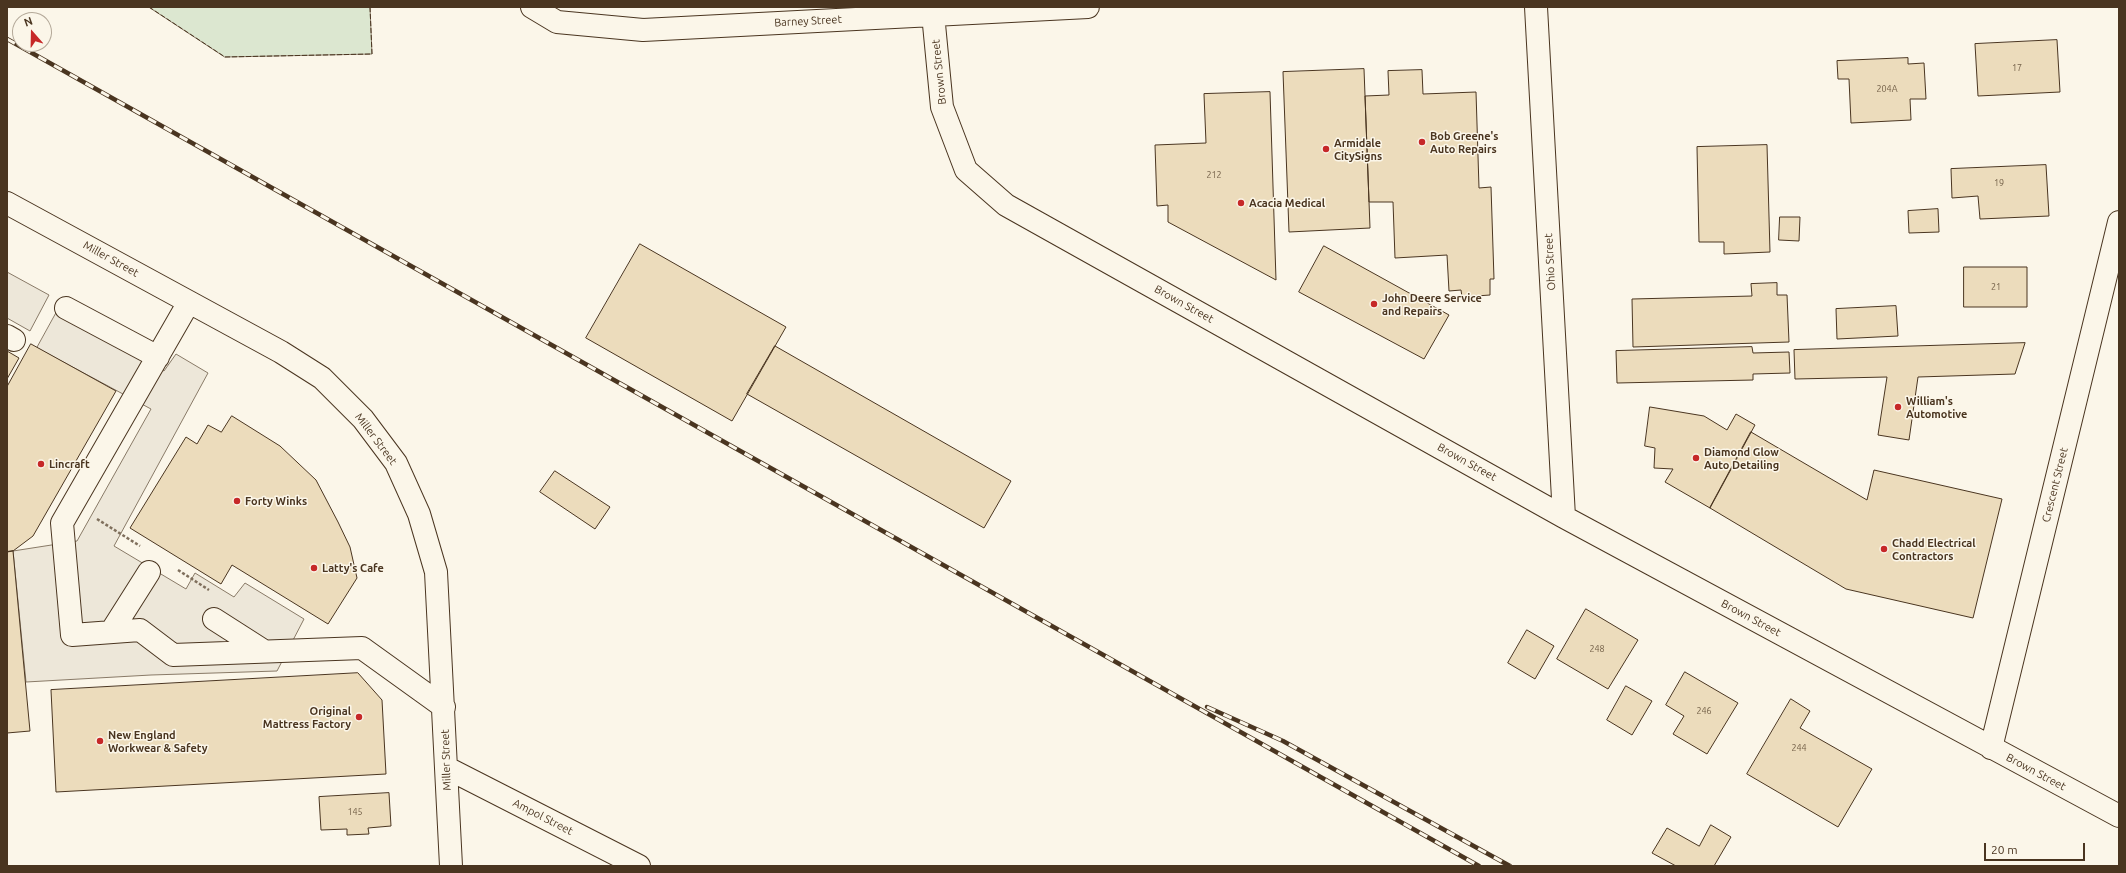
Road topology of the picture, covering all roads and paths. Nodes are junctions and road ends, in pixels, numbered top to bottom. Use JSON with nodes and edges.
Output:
{"nodes":[{"id":1,"x":532,"y":7,"type":"edge"},
{"id":2,"x":1088,"y":7,"type":"edge"},
{"id":3,"x":1536,"y":7,"type":"edge"},
{"id":4,"x":933,"y":14,"type":"junction"},
{"id":5,"x":7,"y":203,"type":"edge"},
{"id":6,"x":2119,"y":222,"type":"edge"},
{"id":7,"x":189,"y":302,"type":"junction"},
{"id":8,"x":66,"y":308,"type":"dead end"},
{"id":9,"x":158,"y":357,"type":"junction"},
{"id":10,"x":1564,"y":516,"type":"junction"},
{"id":11,"x":114,"y":529,"type":"dead end"},
{"id":12,"x":124,"y":535,"type":"dead end"},
{"id":13,"x":149,"y":572,"type":"dead end"},
{"id":14,"x":214,"y":619,"type":"dead end"},
{"id":15,"x":111,"y":632,"type":"junction"},
{"id":16,"x":264,"y":651,"type":"junction"},
{"id":17,"x":444,"y":707,"type":"junction"},
{"id":18,"x":1992,"y":748,"type":"junction"},
{"id":19,"x":447,"y":768,"type":"junction"},
{"id":20,"x":2119,"y":816,"type":"edge"},
{"id":21,"x":451,"y":866,"type":"edge"},
{"id":22,"x":639,"y":866,"type":"edge"}],
"edges":[{"from":1,"to":4,"type":"street","name":"Barney Street"},
{"from":2,"to":4,"type":"street","name":"Barney Street"},
{"from":3,"to":10,"type":"street","name":"Ohio Street"},
{"from":4,"to":10,"type":"street","name":"Brown Street"},
{"from":5,"to":7,"type":"street","name":"Miller Street"},
{"from":6,"to":18,"type":"street","name":"Crescent Street"},
{"from":7,"to":9,"type":"street"},
{"from":7,"to":17,"type":"street","name":"Miller Street"},
{"from":8,"to":9,"type":"street"},
{"from":9,"to":15,"type":"street"},
{"from":10,"to":18,"type":"street","name":"Brown Street"},
{"from":11,"to":12,"type":"path"},
{"from":13,"to":15,"type":"street"},
{"from":14,"to":16,"type":"street"},
{"from":15,"to":16,"type":"street"},
{"from":16,"to":17,"type":"street"},
{"from":17,"to":19,"type":"street","name":"Miller Street"},
{"from":18,"to":20,"type":"street","name":"Brown Street"},
{"from":19,"to":21,"type":"street","name":"Miller Street"},
{"from":19,"to":22,"type":"street","name":"Ampol Street"}]}
